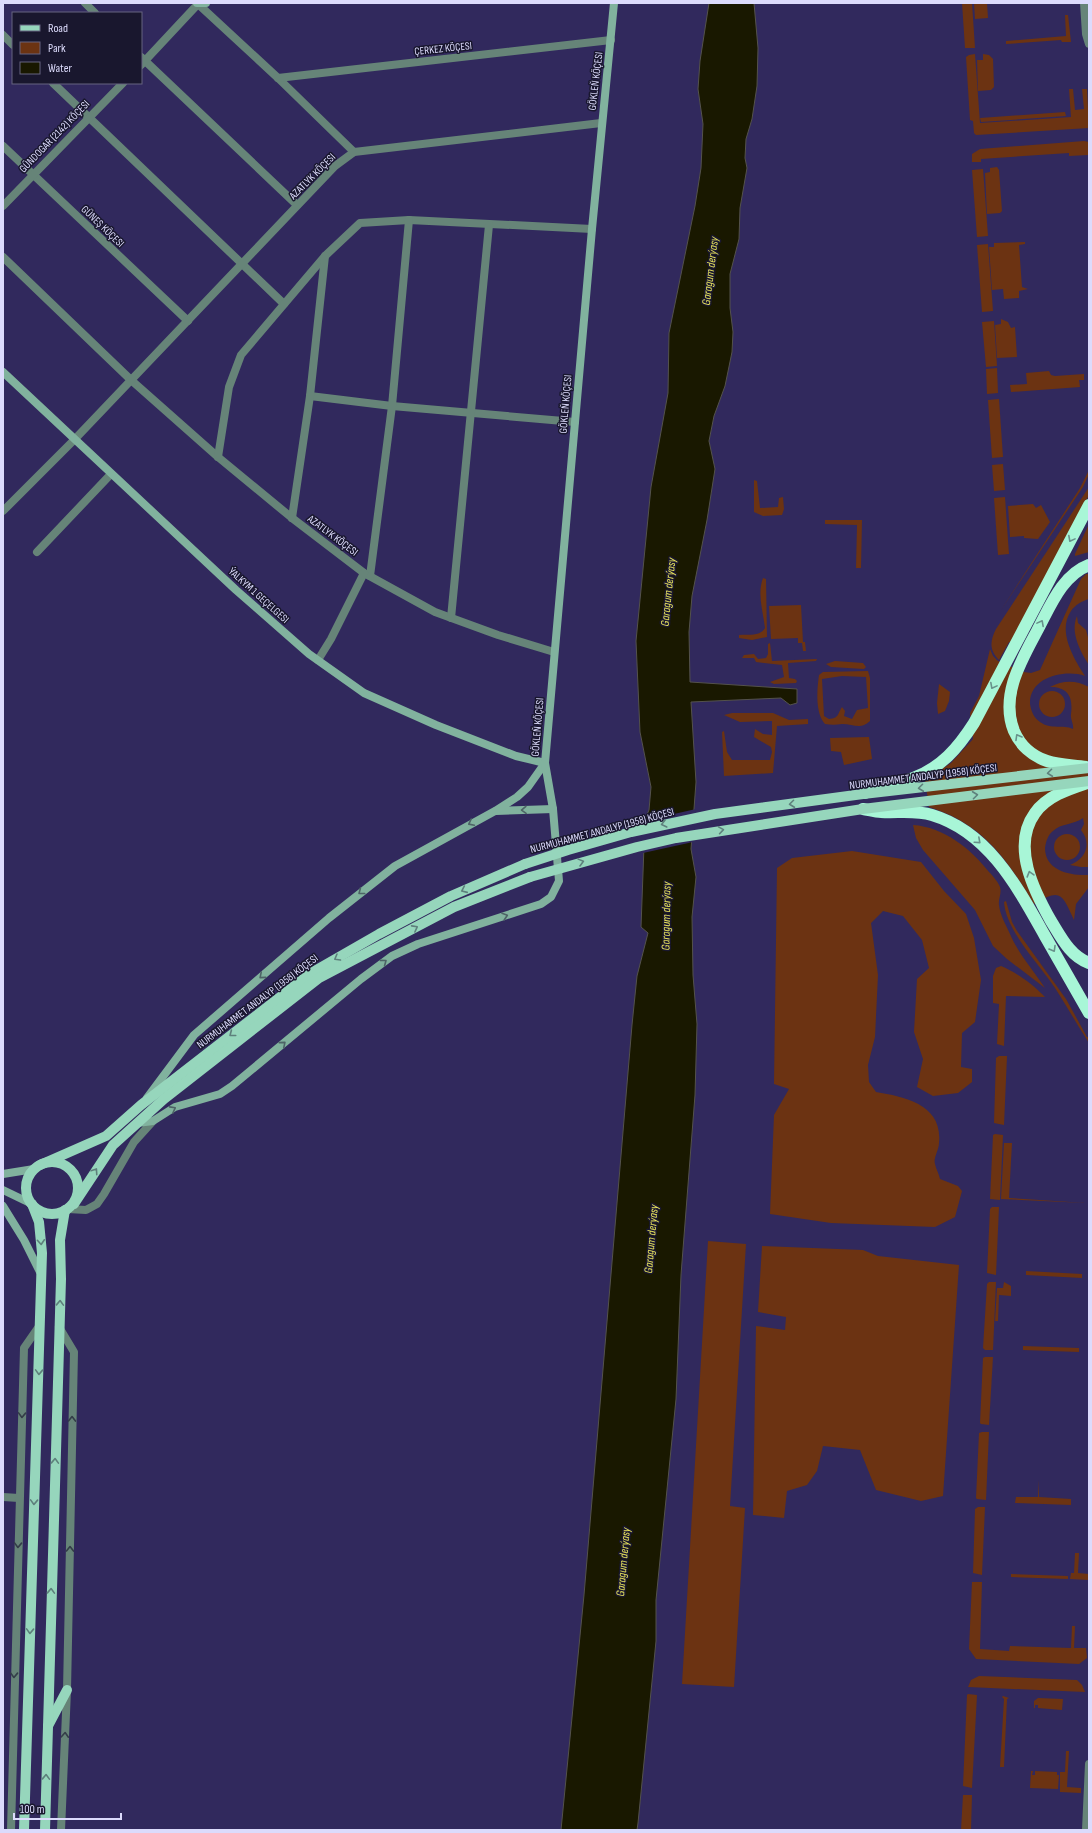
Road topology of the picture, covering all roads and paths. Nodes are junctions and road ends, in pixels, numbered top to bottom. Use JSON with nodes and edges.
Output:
{"nodes":[{"id":1,"x":85,"y":3,"type":"edge"},
{"id":2,"x":200,"y":3,"type":"edge"},
{"id":3,"x":614,"y":3,"type":"edge"},
{"id":4,"x":1084,"y":3,"type":"edge"},
{"id":5,"x":94,"y":12,"type":"edge"},
{"id":6,"x":3,"y":35,"type":"edge"},
{"id":7,"x":611,"y":40,"type":"junction"},
{"id":8,"x":12,"y":44,"type":"edge"},
{"id":9,"x":1089,"y":44,"type":"edge"},
{"id":10,"x":142,"y":61,"type":"edge"},
{"id":11,"x":278,"y":78,"type":"junction"},
{"id":12,"x":54,"y":84,"type":"edge"},
{"id":13,"x":122,"y":84,"type":"edge"},
{"id":14,"x":88,"y":117,"type":"junction"},
{"id":15,"x":602,"y":123,"type":"junction"},
{"id":16,"x":3,"y":146,"type":"edge"},
{"id":17,"x":354,"y":152,"type":"junction"},
{"id":18,"x":33,"y":174,"type":"junction"},
{"id":19,"x":297,"y":205,"type":"junction"},
{"id":20,"x":3,"y":206,"type":"edge"},
{"id":21,"x":408,"y":220,"type":"junction"},
{"id":22,"x":489,"y":225,"type":"junction"},
{"id":23,"x":592,"y":229,"type":"junction"},
{"id":24,"x":325,"y":256,"type":"junction"},
{"id":25,"x":3,"y":257,"type":"edge"},
{"id":26,"x":240,"y":264,"type":"junction"},
{"id":27,"x":284,"y":304,"type":"junction"},
{"id":28,"x":188,"y":321,"type":"junction"},
{"id":29,"x":3,"y":372,"type":"edge"},
{"id":30,"x":131,"y":380,"type":"junction"},
{"id":31,"x":310,"y":396,"type":"junction"},
{"id":32,"x":392,"y":406,"type":"junction"},
{"id":33,"x":471,"y":412,"type":"junction"},
{"id":34,"x":575,"y":422,"type":"junction"},
{"id":35,"x":74,"y":440,"type":"junction"},
{"id":36,"x":218,"y":457,"type":"junction"},
{"id":37,"x":111,"y":474,"type":"junction"},
{"id":38,"x":1089,"y":505,"type":"edge"},
{"id":39,"x":3,"y":511,"type":"edge"},
{"id":40,"x":292,"y":518,"type":"junction"},
{"id":41,"x":37,"y":552,"type":"dead end"},
{"id":42,"x":1089,"y":565,"type":"edge"},
{"id":43,"x":367,"y":575,"type":"junction"},
{"id":44,"x":451,"y":618,"type":"junction"},
{"id":45,"x":554,"y":652,"type":"junction"},
{"id":46,"x":318,"y":660,"type":"junction"},
{"id":47,"x":545,"y":763,"type":"junction"},
{"id":48,"x":1089,"y":768,"type":"edge"},
{"id":49,"x":1089,"y":782,"type":"edge"},
{"id":50,"x":863,"y":794,"type":"junction"},
{"id":51,"x":863,"y":809,"type":"junction"},
{"id":52,"x":553,"y":810,"type":"junction"},
{"id":53,"x":495,"y":811,"type":"junction"},
{"id":54,"x":1089,"y":963,"type":"edge"},
{"id":55,"x":1089,"y":1012,"type":"edge"},
{"id":56,"x":141,"y":1106,"type":"junction"},
{"id":57,"x":153,"y":1121,"type":"junction"},
{"id":58,"x":137,"y":1123,"type":"junction"},
{"id":59,"x":37,"y":1167,"type":"junction"},
{"id":60,"x":3,"y":1174,"type":"edge"},
{"id":61,"x":3,"y":1190,"type":"edge"},
{"id":62,"x":32,"y":1204,"type":"junction"},
{"id":63,"x":3,"y":1206,"type":"edge"},
{"id":64,"x":69,"y":1208,"type":"junction"},
{"id":65,"x":40,"y":1272,"type":"junction"},
{"id":66,"x":40,"y":1325,"type":"junction"},
{"id":67,"x":59,"y":1327,"type":"junction"},
{"id":68,"x":3,"y":1497,"type":"edge"},
{"id":69,"x":19,"y":1498,"type":"junction"},
{"id":70,"x":67,"y":1690,"type":"junction"},
{"id":71,"x":3,"y":1721,"type":"edge"},
{"id":72,"x":13,"y":1721,"type":"junction"},
{"id":73,"x":48,"y":1728,"type":"junction"},
{"id":74,"x":1089,"y":1764,"type":"edge"},
{"id":75,"x":8,"y":1826,"type":"edge"},
{"id":76,"x":24,"y":1830,"type":"edge"},
{"id":77,"x":45,"y":1830,"type":"edge"},
{"id":78,"x":62,"y":1830,"type":"edge"},
{"id":79,"x":1086,"y":1830,"type":"edge"}],
"edges":[{"from":1,"to":5,"type":"street"},
{"from":2,"to":10,"type":"street"},
{"from":2,"to":11,"type":"street"},
{"from":3,"to":7,"type":"street","name":"GÖKLEŇ KÖÇESI"},
{"from":4,"to":9,"type":"street"},
{"from":6,"to":8,"type":"street"},
{"from":7,"to":11,"type":"street","name":"ÇERKEZ KÖÇESI"},
{"from":7,"to":15,"type":"street","name":"GÖKLEŇ KÖÇESI"},
{"from":10,"to":19,"type":"street"},
{"from":11,"to":17,"type":"street"},
{"from":12,"to":14,"type":"street"},
{"from":13,"to":14,"type":"street","name":"GÜNDOGAR (2142) KÖÇESI"},
{"from":14,"to":18,"type":"street","name":"GÜNDOGAR (2142) KÖÇESI"},
{"from":14,"to":26,"type":"street"},
{"from":15,"to":17,"type":"street","name":"AZATLYK KÖÇESI"},
{"from":15,"to":23,"type":"street","name":"GÖKLEŇ KÖÇESI"},
{"from":16,"to":18,"type":"street","name":"GÜNEŞ KÖÇESI"},
{"from":17,"to":19,"type":"street","name":"AZATLYK KÖÇESI"},
{"from":18,"to":20,"type":"street","name":"GÜNDOGAR (2142) KÖÇESI"},
{"from":18,"to":28,"type":"street","name":"GÜNEŞ KÖÇESI"},
{"from":19,"to":26,"type":"street","name":"AZATLYK KÖÇESI"},
{"from":21,"to":22,"type":"street"},
{"from":21,"to":24,"type":"street"},
{"from":21,"to":32,"type":"street"},
{"from":22,"to":23,"type":"street"},
{"from":22,"to":33,"type":"street"},
{"from":23,"to":34,"type":"street","name":"GÖKLEŇ KÖÇESI"},
{"from":24,"to":27,"type":"street"},
{"from":24,"to":31,"type":"street"},
{"from":25,"to":30,"type":"street","name":"AZATLYK KÖÇESI"},
{"from":26,"to":27,"type":"street"},
{"from":26,"to":28,"type":"street","name":"AZATLYK KÖÇESI"},
{"from":27,"to":36,"type":"street"},
{"from":28,"to":30,"type":"street","name":"AZATLYK KÖÇESI"},
{"from":29,"to":35,"type":"street","name":"ÝALKYM 1 GEÇELGESI"},
{"from":30,"to":35,"type":"street","name":"AZATLYK KÖÇESI"},
{"from":30,"to":36,"type":"street","name":"AZATLYK KÖÇESI"},
{"from":31,"to":32,"type":"street"},
{"from":31,"to":40,"type":"street"},
{"from":32,"to":33,"type":"street"},
{"from":32,"to":43,"type":"street"},
{"from":33,"to":34,"type":"street"},
{"from":33,"to":44,"type":"street"},
{"from":34,"to":45,"type":"street","name":"GÖKLEŇ KÖÇESI"},
{"from":35,"to":37,"type":"street","name":"ÝALKYM 1 GEÇELGESI"},
{"from":35,"to":39,"type":"street","name":"AZATLYK KÖÇESI"},
{"from":36,"to":40,"type":"street","name":"AZATLYK KÖÇESI"},
{"from":37,"to":41,"type":"street"},
{"from":37,"to":46,"type":"street","name":"ÝALKYM 1 GEÇELGESI"},
{"from":38,"to":50,"type":"highway","one_way":true,"bridge":true},
{"from":40,"to":43,"type":"street","name":"AZATLYK KÖÇESI"},
{"from":48,"to":42,"type":"highway","one_way":true},
{"from":43,"to":44,"type":"street","name":"AZATLYK KÖÇESI"},
{"from":43,"to":46,"type":"street"},
{"from":44,"to":45,"type":"street","name":"AZATLYK KÖÇESI"},
{"from":45,"to":47,"type":"street","name":"GÖKLEŇ KÖÇESI"},
{"from":46,"to":47,"type":"street","name":"ÝALKYM 1 GEÇELGESI"},
{"from":47,"to":52,"type":"street"},
{"from":47,"to":53,"type":"street","name":"GÖKLEŇ KÖÇESI"},
{"from":48,"to":50,"type":"main road","name":"NURMUHAMMET ANDALYP (1958) KÖÇESI","one_way":true,"bridge":true},
{"from":51,"to":49,"type":"main road","name":"NURMUHAMMET ANDALYP (1958) KÖÇESI","one_way":true,"bridge":true},
{"from":54,"to":49,"type":"highway","one_way":true},
{"from":50,"to":56,"type":"main road","name":"NURMUHAMMET ANDALYP (1958) KÖÇESI","one_way":true,"bridge":true},
{"from":51,"to":55,"type":"highway","one_way":true,"bridge":true},
{"from":58,"to":51,"type":"main road","name":"NURMUHAMMET ANDALYP (1958) KÖÇESI","one_way":true,"bridge":true},
{"from":52,"to":53,"type":"street","one_way":true},
{"from":57,"to":52,"type":"street","one_way":true},
{"from":53,"to":56,"type":"street","name":"GÖKLEŇ KÖÇESI","one_way":true},
{"from":56,"to":59,"type":"main road","name":"NURMUHAMMET ANDALYP (1958) KÖÇESI"},
{"from":57,"to":58,"type":"street"},
{"from":57,"to":64,"type":"street"},
{"from":64,"to":58,"type":"main road","name":"NURMUHAMMET ANDALYP (1958) KÖÇESI","one_way":true},
{"from":59,"to":60,"type":"street"},
{"from":59,"to":62,"type":"main road"},
{"from":59,"to":64,"type":"main road"},
{"from":61,"to":62,"type":"street"},
{"from":62,"to":64,"type":"main road"},
{"from":62,"to":65,"type":"main road","one_way":true},
{"from":63,"to":65,"type":"street"},
{"from":67,"to":64,"type":"main road","one_way":true},
{"from":65,"to":66,"type":"main road"},
{"from":66,"to":69,"type":"street","one_way":true},
{"from":66,"to":76,"type":"main road","one_way":true},
{"from":70,"to":67,"type":"street","one_way":true},
{"from":73,"to":67,"type":"main road","one_way":true},
{"from":68,"to":69,"type":"street"},
{"from":69,"to":72,"type":"street","one_way":true},
{"from":70,"to":73,"type":"main road"},
{"from":78,"to":70,"type":"street","one_way":true},
{"from":71,"to":72,"type":"street"},
{"from":72,"to":75,"type":"street"},
{"from":77,"to":73,"type":"main road","one_way":true},
{"from":74,"to":79,"type":"street"}]}
